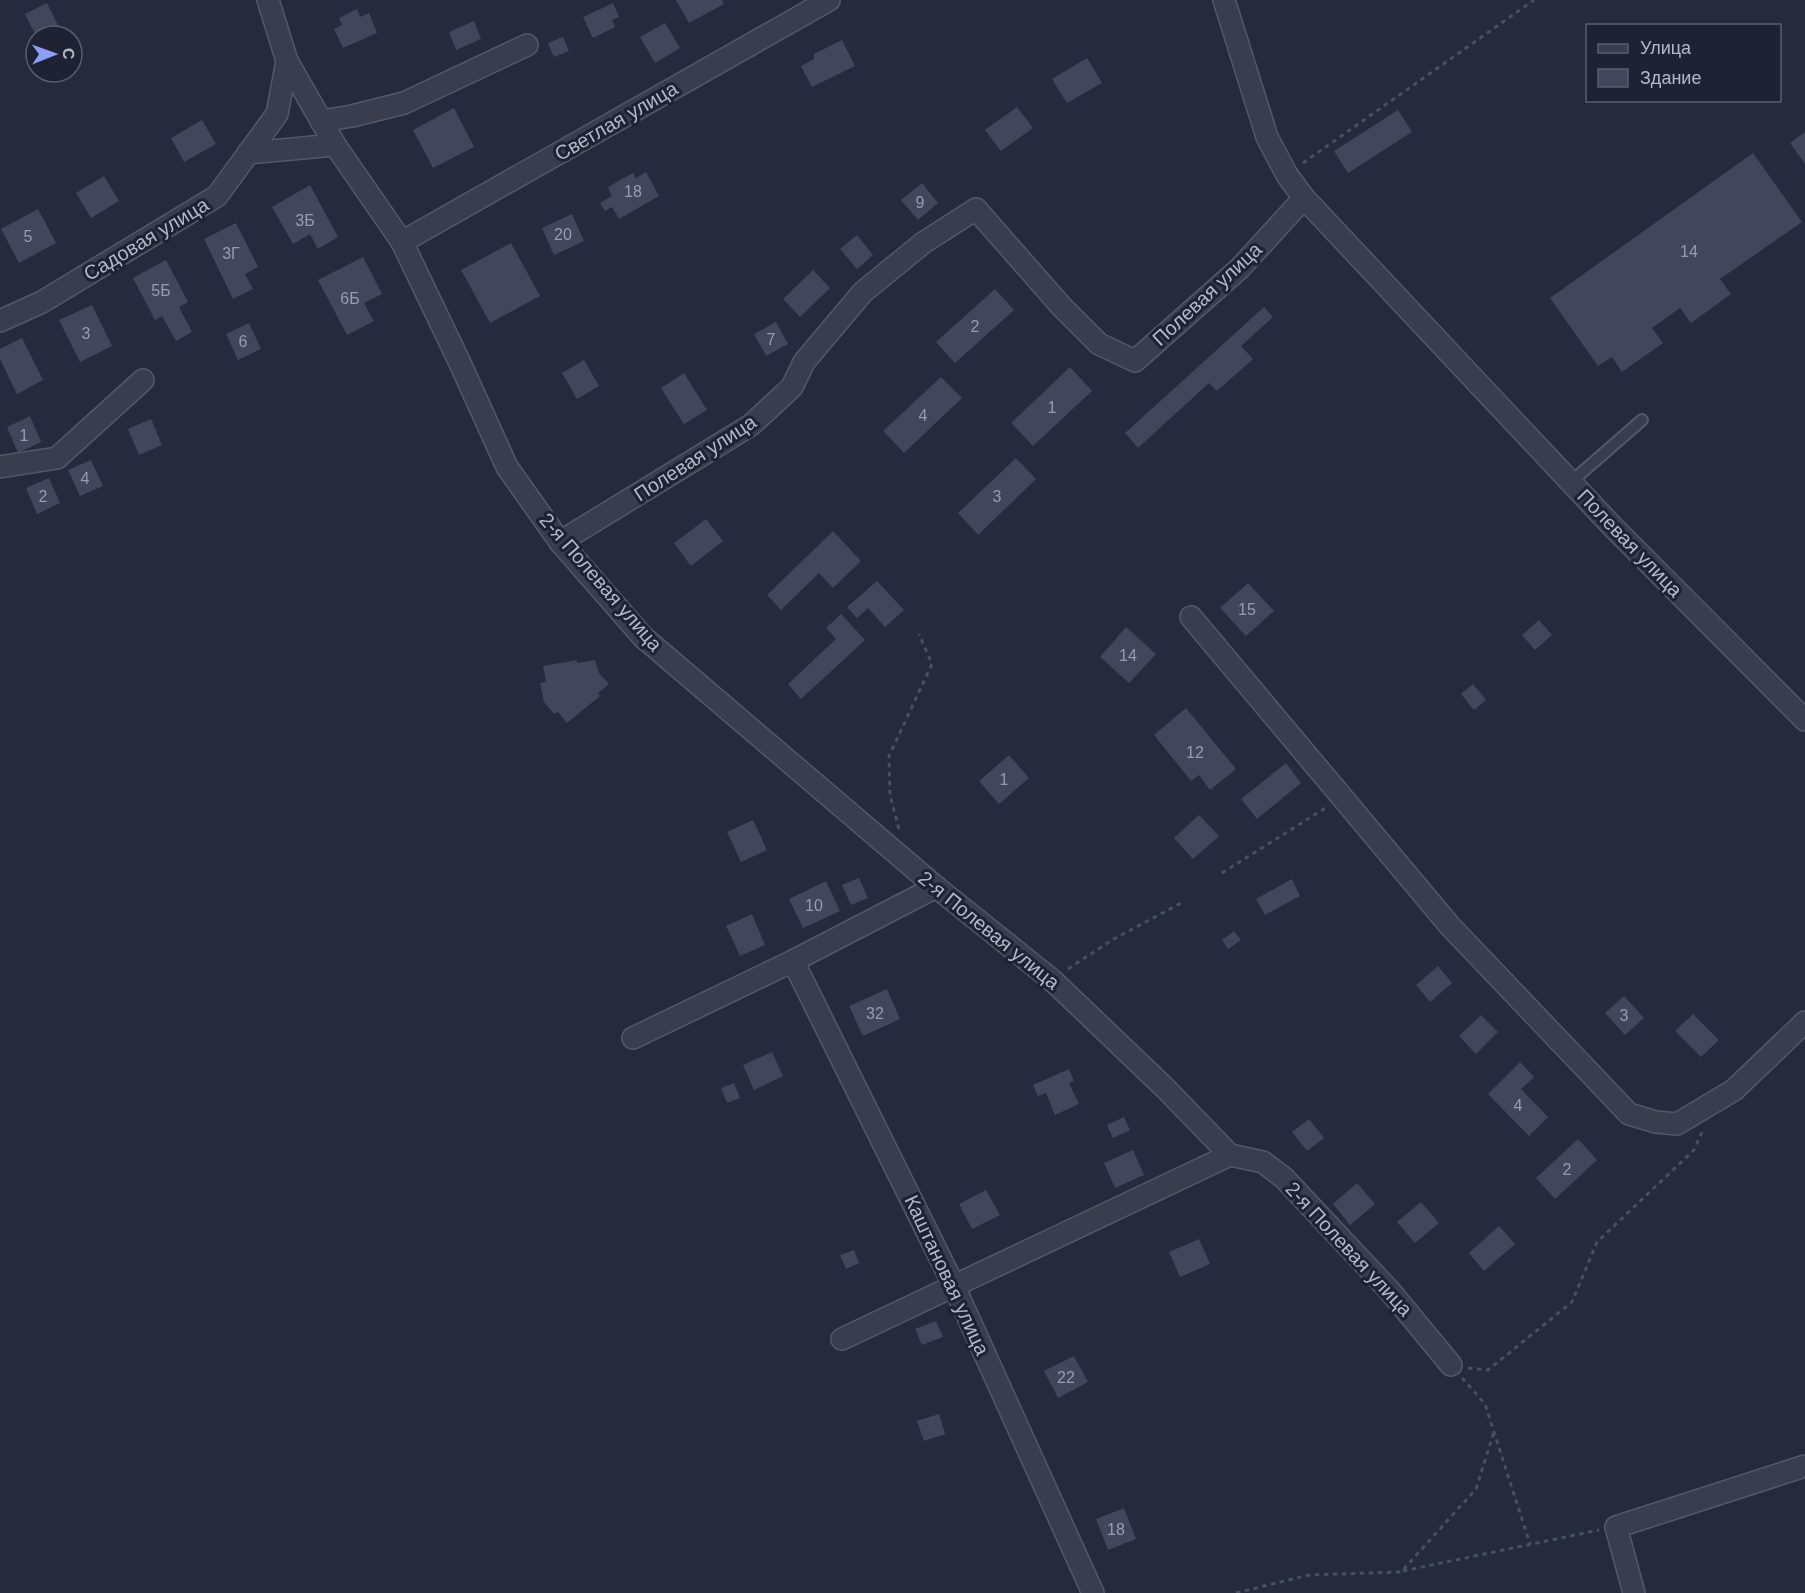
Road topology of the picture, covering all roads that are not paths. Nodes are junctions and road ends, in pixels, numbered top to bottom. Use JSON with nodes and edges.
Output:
{"nodes":[{"id":1,"x":268,"y":0,"type":"edge"},
{"id":2,"x":829,"y":0,"type":"edge"},
{"id":3,"x":1224,"y":0,"type":"edge"},
{"id":4,"x":527,"y":45,"type":"dead end"},
{"id":5,"x":287,"y":60,"type":"junction"},
{"id":6,"x":321,"y":121,"type":"junction"},
{"id":7,"x":335,"y":145,"type":"junction"},
{"id":8,"x":248,"y":153,"type":"junction"},
{"id":9,"x":1304,"y":198,"type":"junction"},
{"id":10,"x":402,"y":242,"type":"junction"},
{"id":11,"x":0,"y":321,"type":"edge"},
{"id":12,"x":143,"y":380,"type":"dead end"},
{"id":13,"x":1642,"y":420,"type":"dead end"},
{"id":14,"x":0,"y":467,"type":"edge"},
{"id":15,"x":1571,"y":482,"type":"junction"},
{"id":16,"x":560,"y":542,"type":"junction"},
{"id":17,"x":1191,"y":617,"type":"dead end"},
{"id":18,"x":1805,"y":720,"type":"edge"},
{"id":19,"x":936,"y":887,"type":"junction"},
{"id":20,"x":793,"y":961,"type":"junction"},
{"id":21,"x":1805,"y":1022,"type":"edge"},
{"id":22,"x":633,"y":1038,"type":"dead end"},
{"id":23,"x":1230,"y":1155,"type":"junction"},
{"id":24,"x":953,"y":1284,"type":"junction"},
{"id":25,"x":842,"y":1339,"type":"dead end"},
{"id":26,"x":1451,"y":1365,"type":"road end"},
{"id":27,"x":1805,"y":1466,"type":"edge"},
{"id":28,"x":1093,"y":1593,"type":"edge"},
{"id":29,"x":1634,"y":1593,"type":"edge"}],
"edges":[{"from":1,"to":5,"type":"street","name":"2-я Полевая улица"},
{"from":2,"to":10,"type":"street","name":"Светлая улица"},
{"from":3,"to":9,"type":"street"},
{"from":4,"to":6,"type":"street"},
{"from":5,"to":6,"type":"street","name":"2-я Полевая улица"},
{"from":5,"to":8,"type":"street","name":"Садовая улица"},
{"from":6,"to":7,"type":"street","name":"2-я Полевая улица"},
{"from":7,"to":8,"type":"street"},
{"from":7,"to":10,"type":"street","name":"2-я Полевая улица"},
{"from":8,"to":11,"type":"street","name":"Садовая улица"},
{"from":9,"to":15,"type":"street","name":"Полевая улица"},
{"from":9,"to":16,"type":"street","name":"Полевая улица"},
{"from":10,"to":16,"type":"street","name":"2-я Полевая улица"},
{"from":12,"to":14,"type":"street"},
{"from":13,"to":15,"type":"lane"},
{"from":15,"to":18,"type":"street","name":"Полевая улица"},
{"from":16,"to":19,"type":"street","name":"2-я Полевая улица"},
{"from":17,"to":21,"type":"street"},
{"from":19,"to":20,"type":"street"},
{"from":19,"to":23,"type":"street","name":"2-я Полевая улица"},
{"from":20,"to":22,"type":"street"},
{"from":20,"to":24,"type":"street","name":"Каштановая улица"},
{"from":23,"to":24,"type":"street"},
{"from":23,"to":26,"type":"street","name":"2-я Полевая улица"},
{"from":24,"to":25,"type":"street"},
{"from":24,"to":28,"type":"street","name":"Каштановая улица"},
{"from":27,"to":29,"type":"street"}]}
